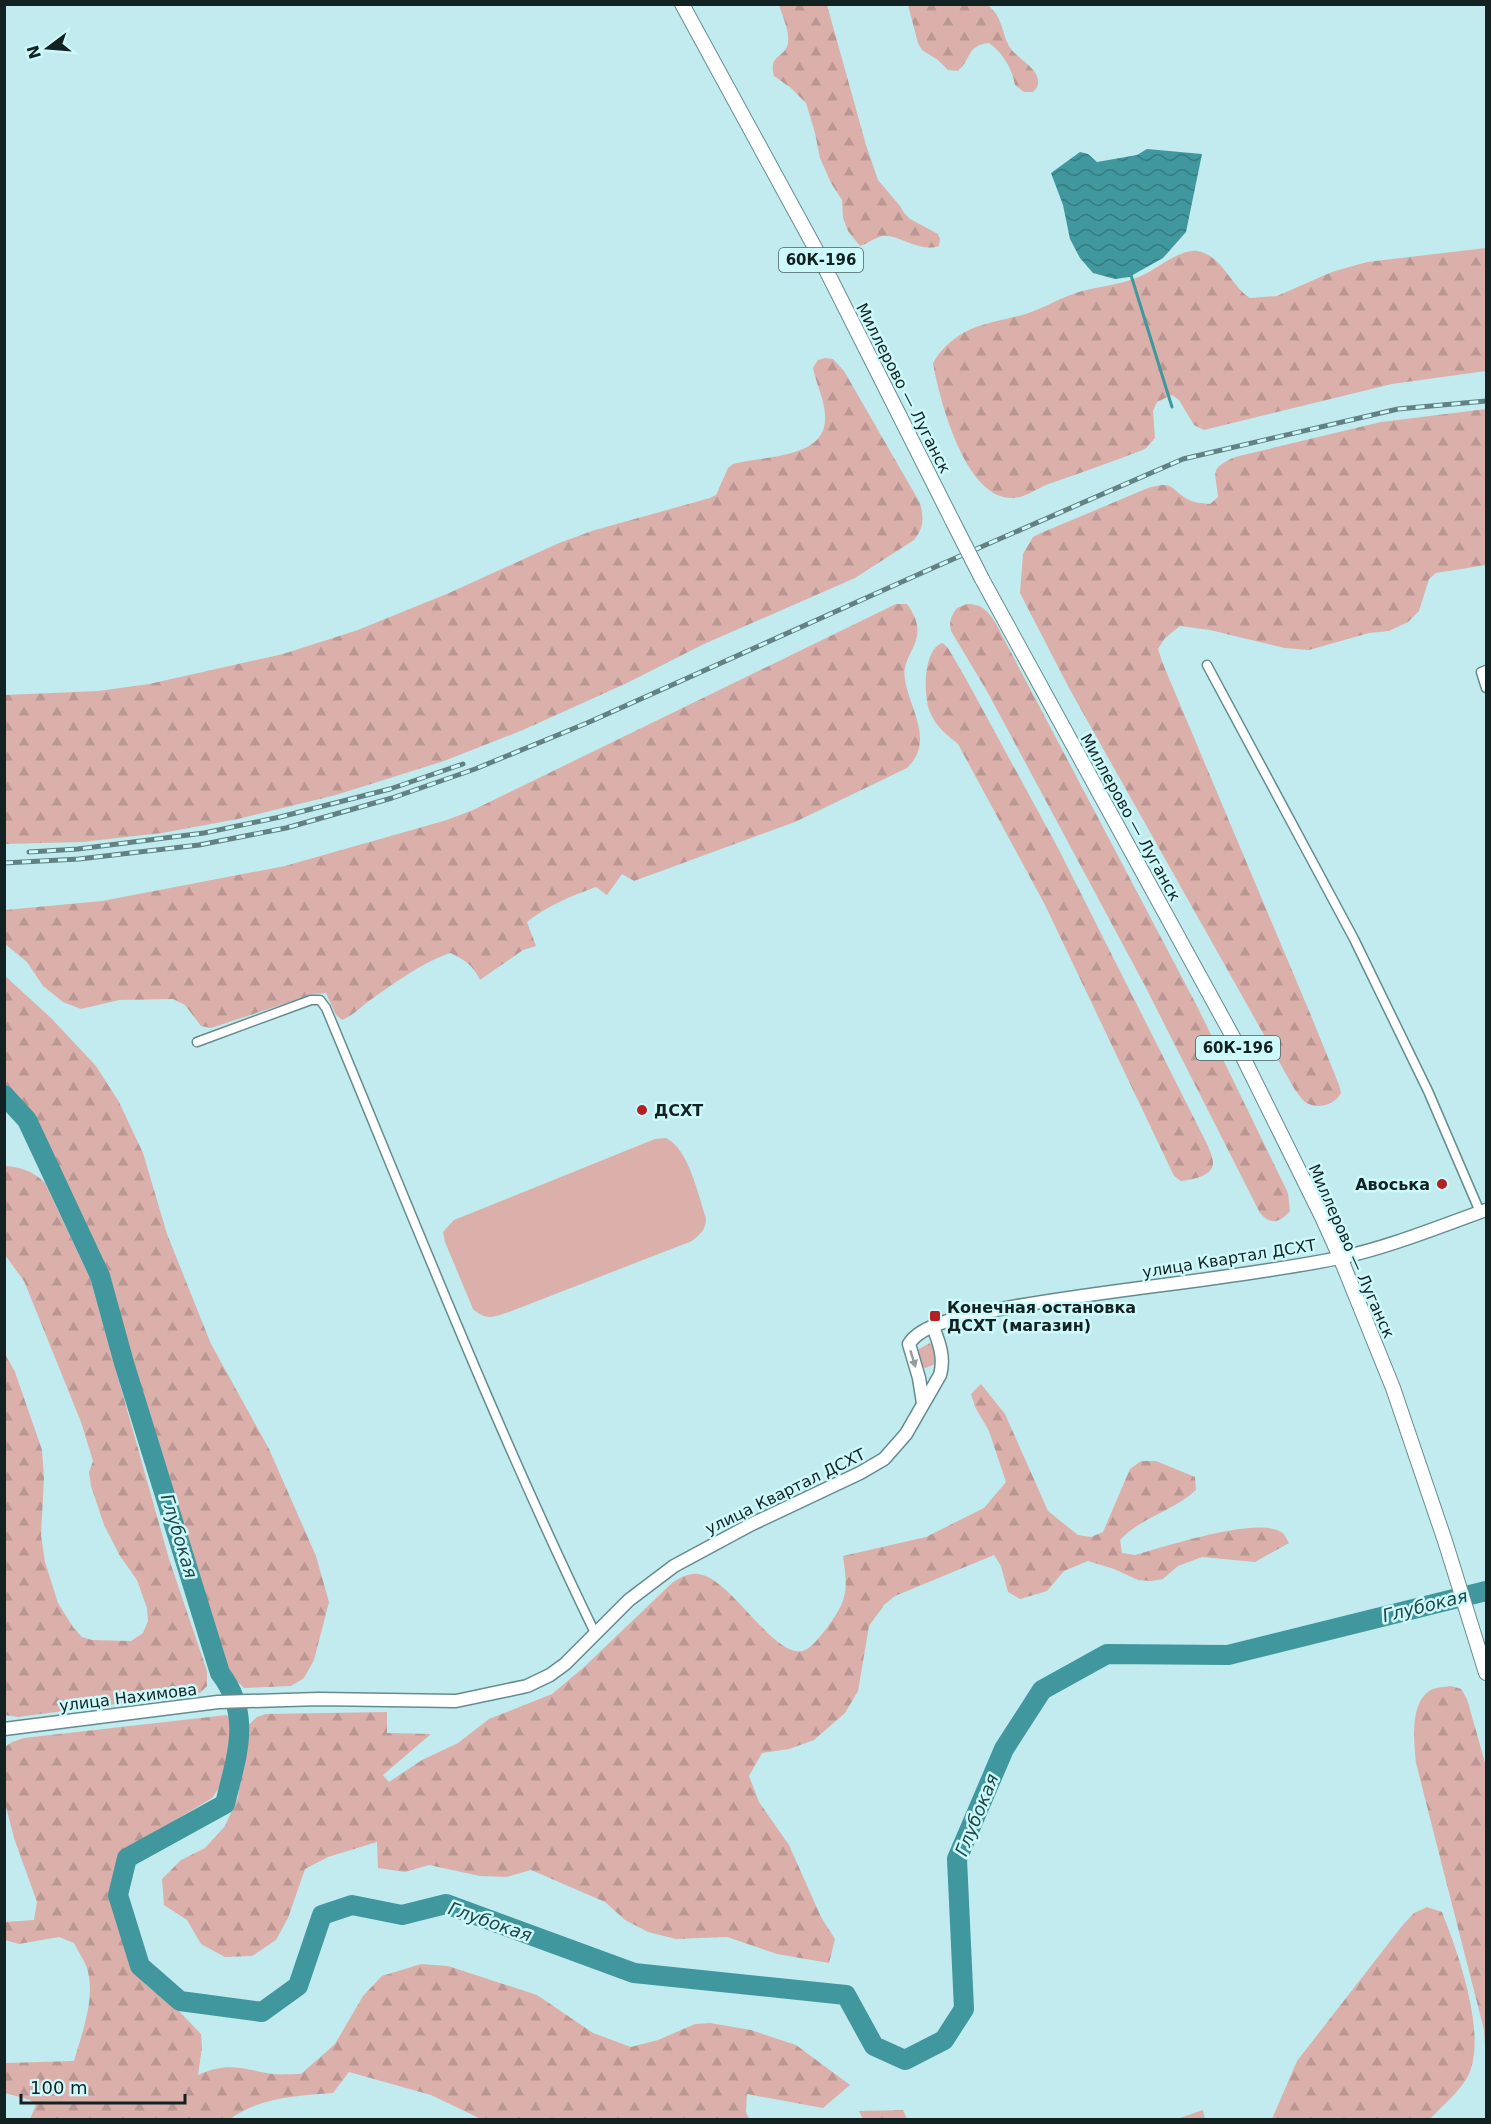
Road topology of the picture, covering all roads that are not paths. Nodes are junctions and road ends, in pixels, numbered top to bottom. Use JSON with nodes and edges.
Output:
{"nodes":[{"id":1,"x":682,"y":4,"type":"edge"},
{"id":2,"x":1207,"y":665,"type":"dead end"},
{"id":3,"x":1486,"y":670,"type":"edge"},
{"id":4,"x":1486,"y":688,"type":"edge"},
{"id":5,"x":197,"y":1042,"type":"dead end"},
{"id":6,"x":1483,"y":1211,"type":"edge"},
{"id":7,"x":1340,"y":1257,"type":"junction"},
{"id":8,"x":933,"y":1327,"type":"junction"},
{"id":9,"x":923,"y":1403,"type":"junction"},
{"id":10,"x":595,"y":1633,"type":"junction"},
{"id":11,"x":1485,"y":1668,"type":"edge"},
{"id":12,"x":257,"y":1700,"type":"joint"},
{"id":13,"x":4,"y":1729,"type":"edge"}],
"edges":[{"from":1,"to":7,"type":"main road","name":"Миллерово — Луганск","number":"60К-196","bridge":true},
{"from":2,"to":6,"type":"street"},
{"from":3,"to":4,"type":"street"},
{"from":5,"to":10,"type":"street"},
{"from":6,"to":7,"type":"street","name":"улица Квартал ДСХТ"},
{"from":7,"to":8,"type":"street","name":"улица Квартал ДСХТ"},
{"from":7,"to":11,"type":"main road","name":"Миллерово — Луганск","number":"60К-196"},
{"from":8,"to":9,"type":"street","name":"улица Квартал ДСХТ"},
{"from":8,"to":9,"type":"street","one_way":true},
{"from":9,"to":10,"type":"street","name":"улица Квартал ДСХТ"},
{"from":10,"to":12,"type":"street","name":"улица Квартал ДСХТ"},
{"from":12,"to":13,"type":"street","name":"улица Нахимова"}]}
